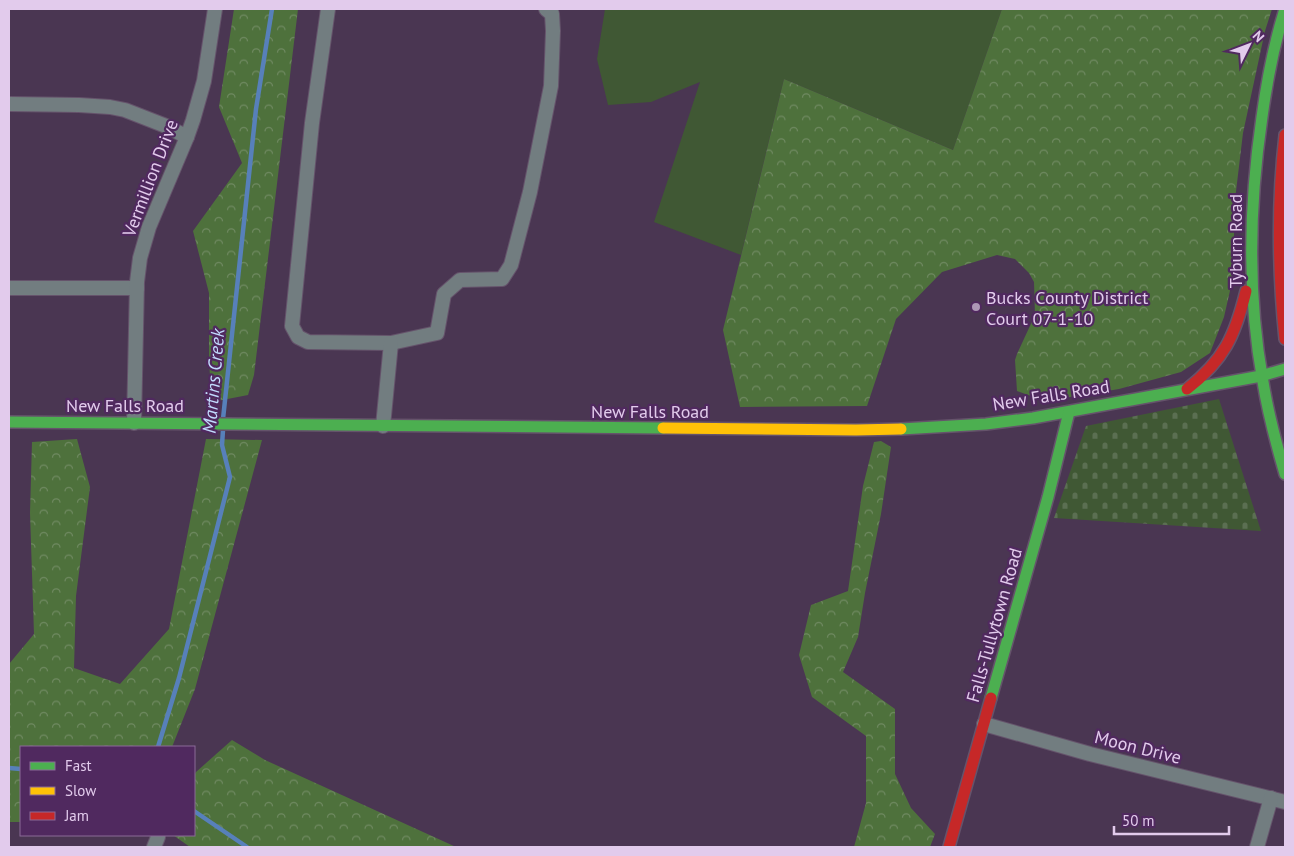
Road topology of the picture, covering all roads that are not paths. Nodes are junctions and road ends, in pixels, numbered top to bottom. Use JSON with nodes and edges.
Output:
{"nodes":[{"id":1,"x":215,"y":9,"type":"edge"},
{"id":2,"x":328,"y":9,"type":"edge"},
{"id":3,"x":546,"y":9,"type":"edge"},
{"id":4,"x":1285,"y":9,"type":"edge"},
{"id":5,"x":9,"y":104,"type":"edge"},
{"id":6,"x":1285,"y":135,"type":"edge"},
{"id":7,"x":187,"y":137,"type":"junction"},
{"id":8,"x":1251,"y":271,"type":"junction"},
{"id":9,"x":9,"y":288,"type":"edge"},
{"id":10,"x":137,"y":288,"type":"junction"},
{"id":11,"x":1284,"y":314,"type":"edge"},
{"id":12,"x":1285,"y":339,"type":"edge"},
{"id":13,"x":391,"y":343,"type":"junction"},
{"id":14,"x":1285,"y":369,"type":"edge"},
{"id":15,"x":1261,"y":376,"type":"junction"},
{"id":16,"x":1187,"y":389,"type":"junction"},
{"id":17,"x":1069,"y":412,"type":"junction"},
{"id":18,"x":9,"y":422,"type":"edge"},
{"id":19,"x":134,"y":423,"type":"junction"},
{"id":20,"x":383,"y":426,"type":"junction"},
{"id":21,"x":1285,"y":474,"type":"edge"},
{"id":22,"x":984,"y":724,"type":"junction"},
{"id":23,"x":1271,"y":798,"type":"junction"},
{"id":24,"x":1285,"y":802,"type":"edge"},
{"id":25,"x":948,"y":847,"type":"edge"},
{"id":26,"x":1257,"y":847,"type":"edge"}],
"edges":[{"from":1,"to":7,"type":"street","name":"Vermillion Drive"},
{"from":2,"to":13,"type":"street"},
{"from":3,"to":13,"type":"street"},
{"from":4,"to":8,"type":"main road","name":"Tyburn Road"},
{"from":5,"to":7,"type":"street"},
{"from":6,"to":11,"type":"main road"},
{"from":7,"to":10,"type":"street","name":"Vermillion Drive"},
{"from":8,"to":15,"type":"main road","name":"Tyburn Road"},
{"from":8,"to":16,"type":"main road"},
{"from":9,"to":10,"type":"street"},
{"from":10,"to":19,"type":"street","name":"Vermillion Drive"},
{"from":11,"to":12,"type":"main road"},
{"from":13,"to":20,"type":"street"},
{"from":14,"to":15,"type":"main road","name":"New Falls Road"},
{"from":15,"to":16,"type":"main road","name":"New Falls Road"},
{"from":15,"to":21,"type":"main road","name":"Tyburn Road"},
{"from":16,"to":17,"type":"main road","name":"New Falls Road"},
{"from":17,"to":20,"type":"main road","name":"New Falls Road"},
{"from":17,"to":22,"type":"main road","name":"Falls-Tullytown Road"},
{"from":18,"to":19,"type":"main road","name":"New Falls Road"},
{"from":19,"to":20,"type":"main road","name":"New Falls Road"},
{"from":22,"to":23,"type":"street","name":"Moon Drive"},
{"from":22,"to":25,"type":"main road","name":"Falls-Tullytown Road"},
{"from":23,"to":24,"type":"street","name":"Moon Drive"},
{"from":23,"to":26,"type":"street"}]}
